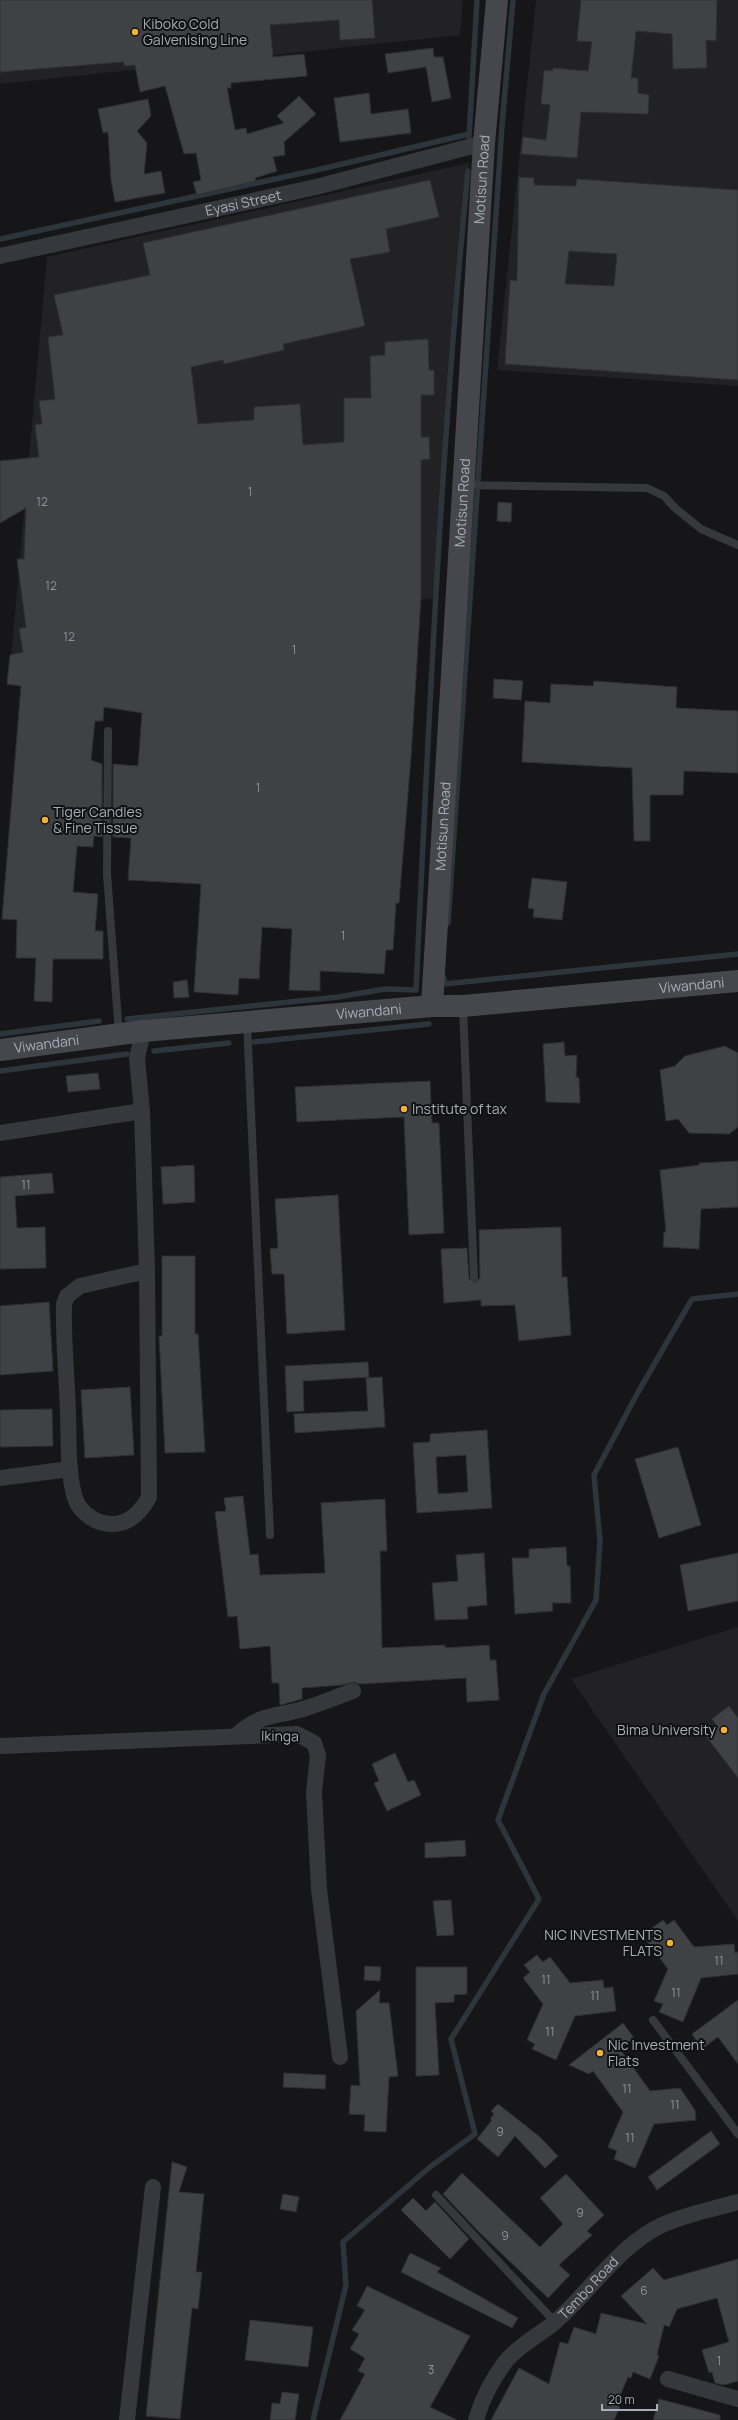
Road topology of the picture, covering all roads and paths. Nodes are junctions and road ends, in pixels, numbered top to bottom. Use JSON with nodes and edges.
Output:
{"nodes":[{"id":1,"x":497,"y":0,"type":"edge"},
{"id":2,"x":484,"y":143,"type":"junction"},
{"id":3,"x":0,"y":256,"type":"edge"},
{"id":4,"x":463,"y":485,"type":"junction"},
{"id":5,"x":738,"y":545,"type":"edge"},
{"id":6,"x":108,"y":731,"type":"dead end"},
{"id":7,"x":738,"y":981,"type":"edge"},
{"id":8,"x":432,"y":1006,"type":"junction"},
{"id":9,"x":463,"y":1006,"type":"junction"},
{"id":10,"x":247,"y":1024,"type":"junction"},
{"id":11,"x":143,"y":1031,"type":"junction"},
{"id":12,"x":119,"y":1034,"type":"junction"},
{"id":13,"x":0,"y":1050,"type":"edge"},
{"id":14,"x":142,"y":1111,"type":"junction"},
{"id":15,"x":0,"y":1132,"type":"edge"},
{"id":16,"x":147,"y":1271,"type":"junction"},
{"id":17,"x":474,"y":1278,"type":"dead end"},
{"id":18,"x":70,"y":1469,"type":"junction"},
{"id":19,"x":0,"y":1478,"type":"edge"},
{"id":20,"x":270,"y":1535,"type":"dead end"},
{"id":21,"x":353,"y":1691,"type":"dead end"},
{"id":22,"x":235,"y":1736,"type":"junction"},
{"id":23,"x":0,"y":1746,"type":"edge"},
{"id":24,"x":653,"y":2020,"type":"dead end"},
{"id":25,"x":340,"y":2056,"type":"dead end"},
{"id":26,"x":738,"y":2134,"type":"edge"},
{"id":27,"x":153,"y":2187,"type":"dead end"},
{"id":28,"x":436,"y":2195,"type":"dead end"},
{"id":29,"x":738,"y":2202,"type":"edge"},
{"id":30,"x":555,"y":2322,"type":"junction"},
{"id":31,"x":668,"y":2379,"type":"dead end"},
{"id":32,"x":738,"y":2399,"type":"edge"},
{"id":33,"x":127,"y":2420,"type":"edge"},
{"id":34,"x":476,"y":2420,"type":"edge"}],
"edges":[{"from":1,"to":2,"type":"street","name":"Motisun Road"},
{"from":2,"to":3,"type":"street","name":"Eyasi Street"},
{"from":2,"to":4,"type":"street","name":"Motisun Road"},
{"from":4,"to":5,"type":"lane"},
{"from":4,"to":8,"type":"street","name":"Motisun Road"},
{"from":6,"to":12,"type":"lane"},
{"from":7,"to":9,"type":"street","name":"Viwandani"},
{"from":8,"to":9,"type":"street","name":"Viwandani"},
{"from":8,"to":10,"type":"street","name":"Viwandani"},
{"from":9,"to":17,"type":"lane"},
{"from":10,"to":11,"type":"street","name":"Viwandani"},
{"from":10,"to":20,"type":"lane"},
{"from":11,"to":12,"type":"street","name":"Viwandani"},
{"from":11,"to":14,"type":"street"},
{"from":12,"to":13,"type":"street","name":"Viwandani"},
{"from":14,"to":15,"type":"street"},
{"from":14,"to":16,"type":"street"},
{"from":16,"to":18,"type":"street"},
{"from":16,"to":18,"type":"street"},
{"from":18,"to":19,"type":"street"},
{"from":21,"to":22,"type":"street"},
{"from":22,"to":23,"type":"street","name":"Ikinga"},
{"from":22,"to":25,"type":"street","name":"Ikinga"},
{"from":24,"to":26,"type":"lane"},
{"from":27,"to":33,"type":"street"},
{"from":28,"to":30,"type":"lane"},
{"from":29,"to":30,"type":"street","name":"Tembo Road"},
{"from":30,"to":34,"type":"street","name":"Tembo Road"},
{"from":31,"to":32,"type":"street"}]}
